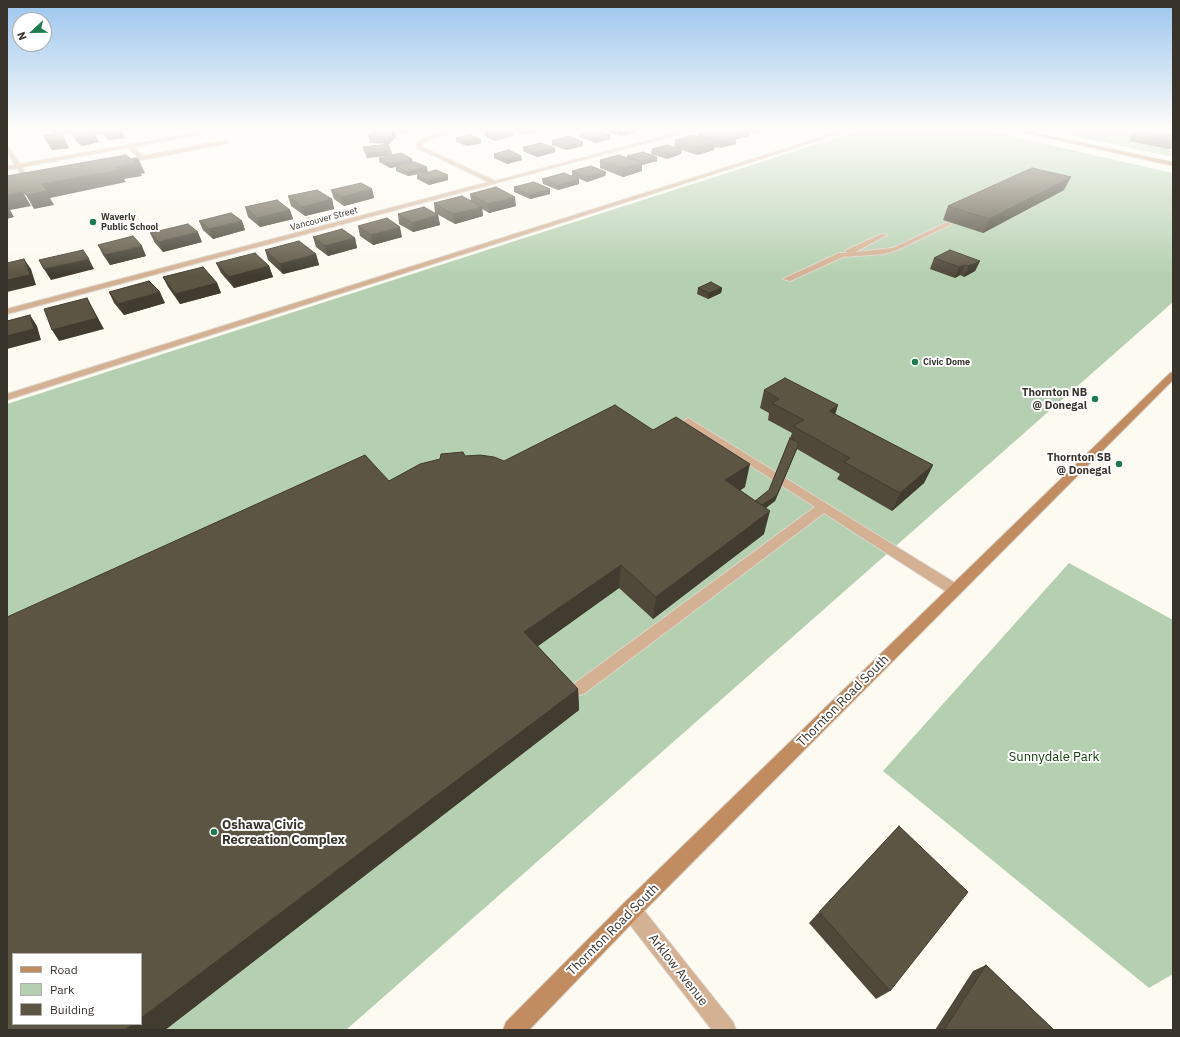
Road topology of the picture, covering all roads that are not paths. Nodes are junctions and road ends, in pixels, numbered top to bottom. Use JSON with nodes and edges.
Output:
{"nodes":[{"id":1,"x":22,"y":178,"type":"edge"},
{"id":2,"x":40,"y":178,"type":"edge"},
{"id":3,"x":485,"y":178,"type":"edge"},
{"id":4,"x":512,"y":178,"type":"edge"},
{"id":5,"x":696,"y":178,"type":"edge"},
{"id":6,"x":495,"y":183,"type":"junction"},
{"id":7,"x":948,"y":224,"type":"dead end"},
{"id":8,"x":884,"y":235,"type":"dead end"},
{"id":9,"x":842,"y":255,"type":"junction"},
{"id":10,"x":787,"y":279,"type":"dead end"},
{"id":11,"x":7,"y":312,"type":"edge"},
{"id":12,"x":1173,"y":375,"type":"edge"},
{"id":13,"x":7,"y":397,"type":"edge"},
{"id":14,"x":688,"y":421,"type":"dead end"},
{"id":15,"x":823,"y":507,"type":"junction"},
{"id":16,"x":955,"y":590,"type":"junction"},
{"id":17,"x":580,"y":688,"type":"dead end"},
{"id":18,"x":631,"y":910,"type":"junction"},
{"id":19,"x":514,"y":1030,"type":"edge"},
{"id":20,"x":725,"y":1030,"type":"edge"}],
"edges":[{"from":1,"to":2,"type":"street"},
{"from":3,"to":6,"type":"street"},
{"from":4,"to":6,"type":"street","name":"Vancouver Street"},
{"from":5,"to":13,"type":"street"},
{"from":6,"to":11,"type":"street","name":"Vancouver Street"},
{"from":7,"to":9,"type":"street"},
{"from":8,"to":9,"type":"street"},
{"from":9,"to":10,"type":"street"},
{"from":12,"to":16,"type":"main road","name":"Thornton Road South"},
{"from":14,"to":15,"type":"street"},
{"from":15,"to":16,"type":"street"},
{"from":15,"to":17,"type":"street"},
{"from":16,"to":18,"type":"main road","name":"Thornton Road South"},
{"from":18,"to":19,"type":"main road","name":"Thornton Road South"},
{"from":18,"to":20,"type":"street","name":"Arklow Avenue"}]}
